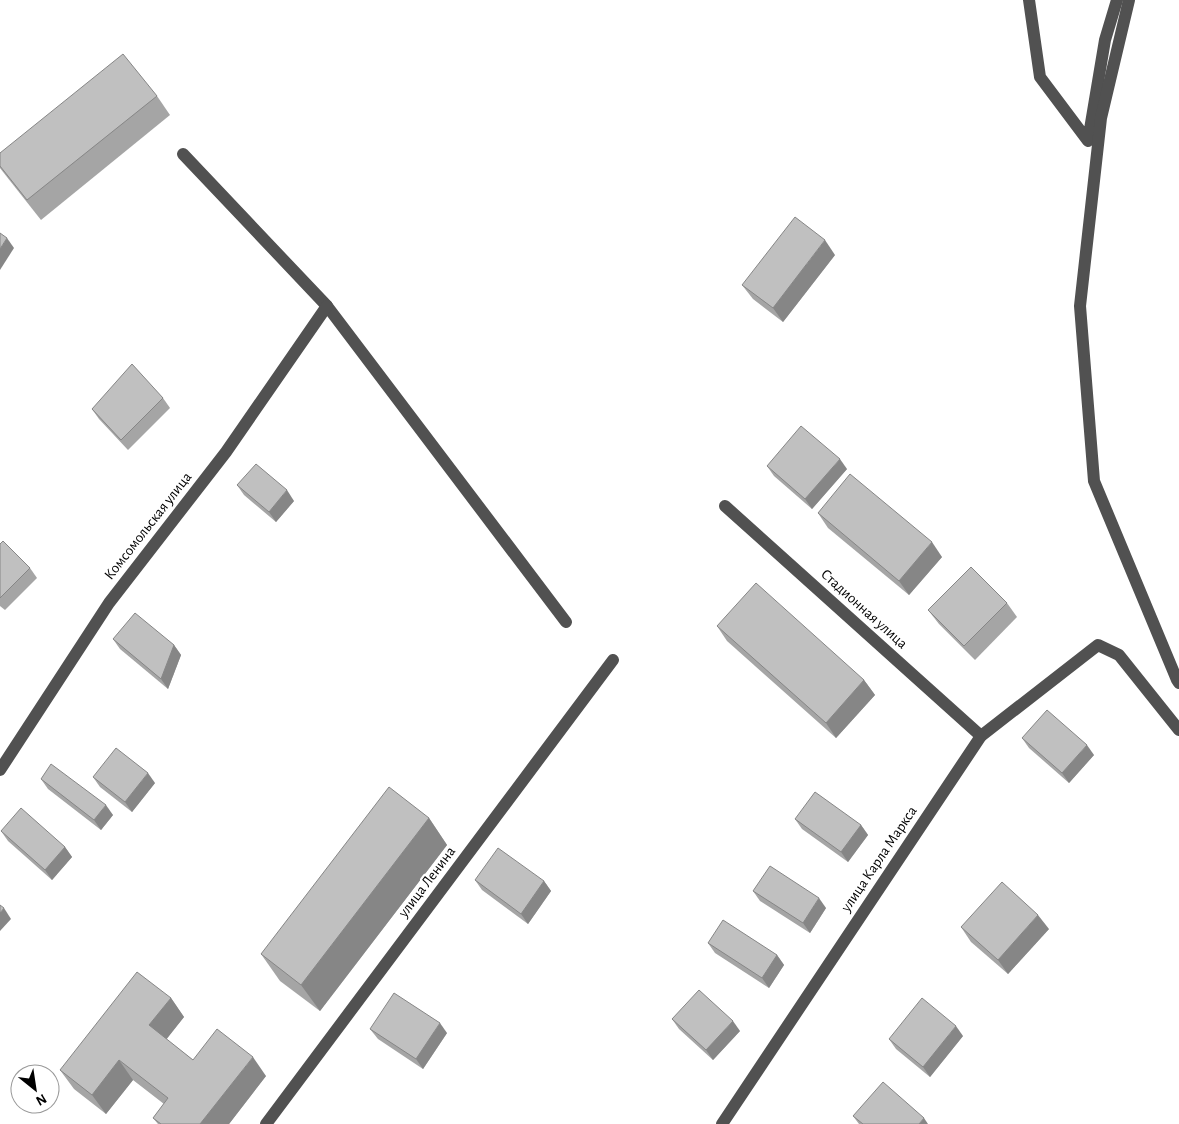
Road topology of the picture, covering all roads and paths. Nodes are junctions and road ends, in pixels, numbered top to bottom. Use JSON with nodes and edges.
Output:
{"nodes":[{"id":1,"x":1029,"y":0,"type":"edge"},
{"id":2,"x":1117,"y":0,"type":"edge"},
{"id":3,"x":1129,"y":0,"type":"edge"},
{"id":4,"x":184,"y":154,"type":"dead end"},
{"id":5,"x":327,"y":306,"type":"junction"},
{"id":6,"x":725,"y":506,"type":"dead end"},
{"id":7,"x":566,"y":622,"type":"dead end"},
{"id":8,"x":613,"y":660,"type":"dead end"},
{"id":9,"x":1179,"y":683,"type":"edge"},
{"id":10,"x":1179,"y":730,"type":"edge"},
{"id":11,"x":980,"y":736,"type":"junction"},
{"id":12,"x":0,"y":770,"type":"edge"},
{"id":13,"x":266,"y":1124,"type":"edge"},
{"id":14,"x":722,"y":1124,"type":"edge"}],
"edges":[{"from":1,"to":2,"type":"street"},
{"from":3,"to":9,"type":"street"},
{"from":4,"to":5,"type":"street"},
{"from":5,"to":7,"type":"street"},
{"from":5,"to":12,"type":"street","name":"Комсомольская улица"},
{"from":6,"to":11,"type":"street","name":"Стадионная улица"},
{"from":8,"to":13,"type":"street","name":"улица Ленина"},
{"from":10,"to":11,"type":"street","name":"улица Карла Маркса"},
{"from":11,"to":14,"type":"street","name":"улица Карла Маркса"}]}
